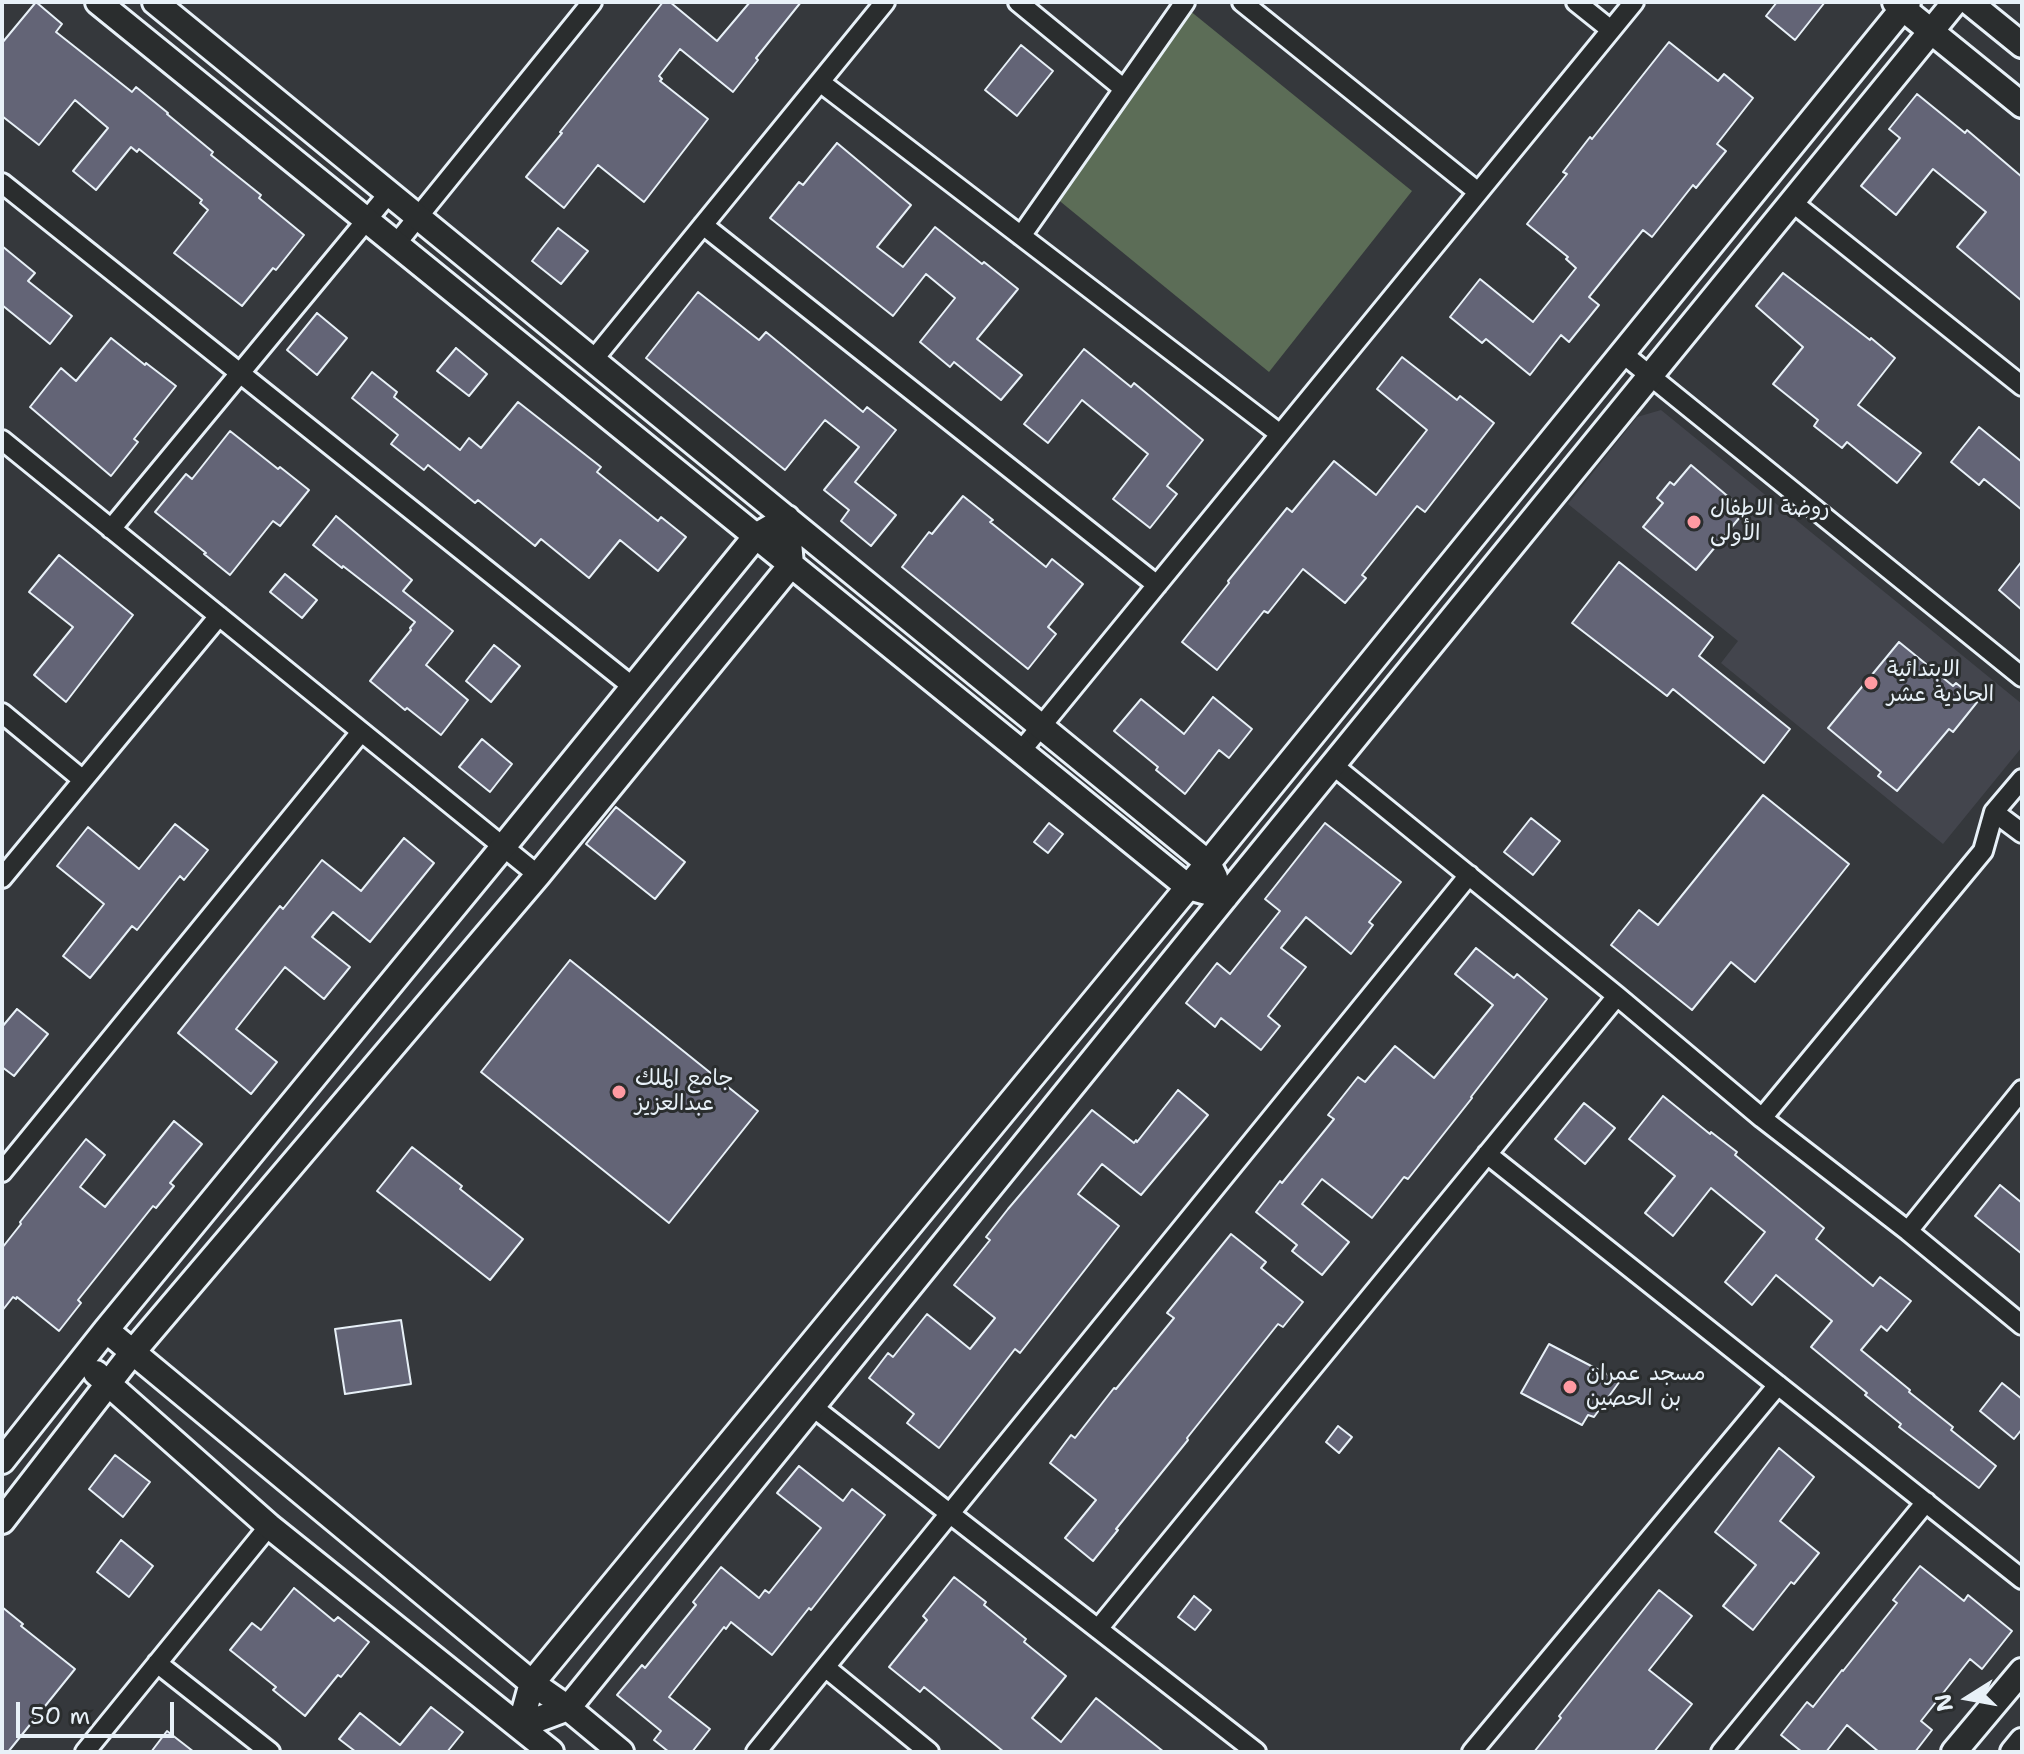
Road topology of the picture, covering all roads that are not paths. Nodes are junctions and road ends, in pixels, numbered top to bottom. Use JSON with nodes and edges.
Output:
{"nodes":[{"id":1,"x":98,"y":2,"type":"edge"},
{"id":2,"x":155,"y":2,"type":"edge"},
{"id":3,"x":592,"y":2,"type":"edge"},
{"id":4,"x":885,"y":2,"type":"edge"},
{"id":5,"x":1018,"y":2,"type":"edge"},
{"id":6,"x":1185,"y":2,"type":"edge"},
{"id":7,"x":1242,"y":2,"type":"edge"},
{"id":8,"x":1576,"y":2,"type":"edge"},
{"id":9,"x":1634,"y":2,"type":"edge"},
{"id":10,"x":1955,"y":2,"type":"edge"},
{"id":11,"x":1969,"y":2,"type":"edge"},
{"id":12,"x":1902,"y":4,"type":"edge"},
{"id":13,"x":1611,"y":30,"type":"junction"},
{"id":14,"x":1931,"y":31,"type":"junction"},
{"id":15,"x":2022,"y":45,"type":"edge"},
{"id":16,"x":820,"y":82,"type":"junction"},
{"id":17,"x":1124,"y":89,"type":"junction"},
{"id":18,"x":2022,"y":105,"type":"edge"},
{"id":19,"x":2,"y":183,"type":"edge"},
{"id":20,"x":1478,"y":192,"type":"junction"},
{"id":21,"x":389,"y":193,"type":"junction"},
{"id":22,"x":1792,"y":202,"type":"junction"},
{"id":23,"x":418,"y":217,"type":"junction"},
{"id":24,"x":366,"y":220,"type":"junction"},
{"id":25,"x":703,"y":225,"type":"junction"},
{"id":26,"x":1021,"y":236,"type":"junction"},
{"id":27,"x":396,"y":244,"type":"junction"},
{"id":28,"x":1622,"y":353,"type":"junction"},
{"id":29,"x":593,"y":360,"type":"junction"},
{"id":30,"x":239,"y":373,"type":"junction"},
{"id":31,"x":1650,"y":376,"type":"junction"},
{"id":32,"x":2022,"y":386,"type":"edge"},
{"id":33,"x":1280,"y":434,"type":"junction"},
{"id":34,"x":2,"y":440,"type":"edge"},
{"id":35,"x":787,"y":518,"type":"junction"},
{"id":36,"x":111,"y":529,"type":"junction"},
{"id":37,"x":756,"y":536,"type":"junction"},
{"id":38,"x":791,"y":565,"type":"junction"},
{"id":39,"x":1157,"y":585,"type":"junction"},
{"id":40,"x":219,"y":616,"type":"junction"},
{"id":41,"x":2022,"y":677,"type":"edge"},
{"id":42,"x":633,"y":687,"type":"junction"},
{"id":43,"x":2,"y":713,"type":"edge"},
{"id":44,"x":1041,"y":726,"type":"junction"},
{"id":45,"x":361,"y":732,"type":"junction"},
{"id":46,"x":1021,"y":751,"type":"junction"},
{"id":47,"x":1334,"y":766,"type":"junction"},
{"id":48,"x":2022,"y":779,"type":"edge"},
{"id":49,"x":83,"y":780,"type":"junction"},
{"id":50,"x":1994,"y":812,"type":"junction"},
{"id":51,"x":2022,"y":833,"type":"edge"},
{"id":52,"x":503,"y":847,"type":"junction"},
{"id":53,"x":1208,"y":863,"type":"junction"},
{"id":54,"x":538,"y":875,"type":"junction"},
{"id":55,"x":1469,"y":875,"type":"junction"},
{"id":56,"x":2,"y":878,"type":"edge"},
{"id":57,"x":1188,"y":887,"type":"junction"},
{"id":58,"x":1225,"y":897,"type":"junction"},
{"id":59,"x":1617,"y":996,"type":"junction"},
{"id":60,"x":2022,"y":1090,"type":"edge"},
{"id":61,"x":1762,"y":1118,"type":"junction"},
{"id":62,"x":1487,"y":1154,"type":"junction"},
{"id":63,"x":2,"y":1172,"type":"edge"},
{"id":64,"x":1908,"y":1231,"type":"junction"},
{"id":65,"x":2022,"y":1325,"type":"edge"},
{"id":66,"x":106,"y":1330,"type":"junction"},
{"id":67,"x":132,"y":1353,"type":"junction"},
{"id":68,"x":81,"y":1361,"type":"junction"},
{"id":69,"x":108,"y":1383,"type":"junction"},
{"id":70,"x":1778,"y":1385,"type":"junction"},
{"id":71,"x":813,"y":1407,"type":"junction"},
{"id":72,"x":2,"y":1461,"type":"edge"},
{"id":73,"x":1926,"y":1502,"type":"junction"},
{"id":74,"x":950,"y":1514,"type":"junction"},
{"id":75,"x":2,"y":1521,"type":"edge"},
{"id":76,"x":269,"y":1526,"type":"junction"},
{"id":77,"x":2022,"y":1579,"type":"edge"},
{"id":78,"x":1098,"y":1629,"type":"junction"},
{"id":79,"x":157,"y":1663,"type":"junction"},
{"id":80,"x":825,"y":1667,"type":"junction"},
{"id":81,"x":2022,"y":1671,"type":"edge"},
{"id":82,"x":532,"y":1683,"type":"junction"},
{"id":83,"x":568,"y":1708,"type":"junction"},
{"id":84,"x":520,"y":1726,"type":"junction"},
{"id":85,"x":2022,"y":1741,"type":"edge"},
{"id":86,"x":85,"y":1752,"type":"edge"},
{"id":87,"x":270,"y":1752,"type":"edge"},
{"id":88,"x":551,"y":1752,"type":"edge"},
{"id":89,"x":621,"y":1752,"type":"edge"},
{"id":90,"x":756,"y":1752,"type":"edge"},
{"id":91,"x":929,"y":1752,"type":"edge"},
{"id":92,"x":1256,"y":1752,"type":"edge"},
{"id":93,"x":1472,"y":1752,"type":"edge"},
{"id":94,"x":1721,"y":1752,"type":"edge"},
{"id":95,"x":1954,"y":1752,"type":"edge"},
{"id":96,"x":2013,"y":1752,"type":"edge"}],
"edges":[{"from":1,"to":24,"type":"street"},
{"from":2,"to":21,"type":"street"},
{"from":3,"to":23,"type":"street"},
{"from":4,"to":16,"type":"street"},
{"from":5,"to":17,"type":"street"},
{"from":6,"to":17,"type":"street"},
{"from":7,"to":20,"type":"street"},
{"from":8,"to":13,"type":"street"},
{"from":9,"to":13,"type":"street"},
{"from":10,"to":14,"type":"street"},
{"from":11,"to":15,"type":"street"},
{"from":12,"to":14,"type":"street"},
{"from":12,"to":28,"type":"street"},
{"from":13,"to":20,"type":"street"},
{"from":14,"to":18,"type":"street"},
{"from":14,"to":22,"type":"street"},
{"from":16,"to":25,"type":"street"},
{"from":16,"to":26,"type":"street"},
{"from":17,"to":26,"type":"street"},
{"from":19,"to":30,"type":"street"},
{"from":20,"to":33,"type":"street"},
{"from":21,"to":23,"type":"street"},
{"from":21,"to":24,"type":"street"},
{"from":22,"to":31,"type":"street"},
{"from":22,"to":32,"type":"street"},
{"from":23,"to":27,"type":"street"},
{"from":23,"to":29,"type":"street"},
{"from":24,"to":27,"type":"street"},
{"from":24,"to":30,"type":"street"},
{"from":25,"to":29,"type":"street"},
{"from":25,"to":39,"type":"street"},
{"from":26,"to":33,"type":"street"},
{"from":27,"to":37,"type":"street"},
{"from":28,"to":31,"type":"street"},
{"from":28,"to":53,"type":"street"},
{"from":29,"to":35,"type":"street"},
{"from":30,"to":36,"type":"street"},
{"from":30,"to":42,"type":"street"},
{"from":31,"to":41,"type":"street"},
{"from":31,"to":47,"type":"street"},
{"from":33,"to":39,"type":"street"},
{"from":34,"to":36,"type":"street"},
{"from":35,"to":37,"type":"street"},
{"from":35,"to":38,"type":"street"},
{"from":35,"to":44,"type":"street"},
{"from":36,"to":40,"type":"street"},
{"from":37,"to":38,"type":"street"},
{"from":37,"to":42,"type":"street"},
{"from":38,"to":46,"type":"street"},
{"from":38,"to":54,"type":"street"},
{"from":39,"to":44,"type":"street"},
{"from":40,"to":45,"type":"street"},
{"from":40,"to":49,"type":"street"},
{"from":42,"to":52,"type":"street"},
{"from":43,"to":49,"type":"street"},
{"from":44,"to":46,"type":"street"},
{"from":44,"to":53,"type":"street"},
{"from":45,"to":52,"type":"street"},
{"from":45,"to":63,"type":"street"},
{"from":46,"to":57,"type":"street"},
{"from":47,"to":55,"type":"street"},
{"from":47,"to":58,"type":"street"},
{"from":48,"to":50,"type":"street"},
{"from":49,"to":56,"type":"street"},
{"from":50,"to":51,"type":"street"},
{"from":50,"to":61,"type":"street"},
{"from":52,"to":54,"type":"street"},
{"from":52,"to":66,"type":"street"},
{"from":53,"to":57,"type":"street"},
{"from":53,"to":58,"type":"street"},
{"from":54,"to":67,"type":"street"},
{"from":55,"to":59,"type":"street"},
{"from":55,"to":74,"type":"street"},
{"from":57,"to":58,"type":"street"},
{"from":57,"to":82,"type":"street"},
{"from":58,"to":71,"type":"street"},
{"from":59,"to":61,"type":"street"},
{"from":59,"to":62,"type":"street"},
{"from":60,"to":64,"type":"street"},
{"from":61,"to":64,"type":"street"},
{"from":62,"to":70,"type":"street"},
{"from":62,"to":78,"type":"street"},
{"from":64,"to":65,"type":"street"},
{"from":66,"to":67,"type":"street"},
{"from":66,"to":68,"type":"street"},
{"from":67,"to":69,"type":"street"},
{"from":67,"to":82,"type":"street"},
{"from":68,"to":69,"type":"street"},
{"from":68,"to":72,"type":"street"},
{"from":69,"to":75,"type":"street"},
{"from":69,"to":76,"type":"street"},
{"from":70,"to":73,"type":"street"},
{"from":70,"to":93,"type":"street"},
{"from":71,"to":74,"type":"street"},
{"from":71,"to":83,"type":"street"},
{"from":73,"to":77,"type":"street"},
{"from":73,"to":94,"type":"street"},
{"from":74,"to":78,"type":"street"},
{"from":74,"to":80,"type":"street"},
{"from":76,"to":79,"type":"street"},
{"from":76,"to":84,"type":"street"},
{"from":78,"to":92,"type":"street"},
{"from":79,"to":86,"type":"street"},
{"from":79,"to":87,"type":"street"},
{"from":80,"to":90,"type":"street"},
{"from":80,"to":91,"type":"street"},
{"from":81,"to":95,"type":"street"},
{"from":82,"to":83,"type":"street"},
{"from":82,"to":84,"type":"street"},
{"from":83,"to":84,"type":"street"},
{"from":83,"to":89,"type":"street"},
{"from":84,"to":88,"type":"street"},
{"from":85,"to":96,"type":"street"}]}
